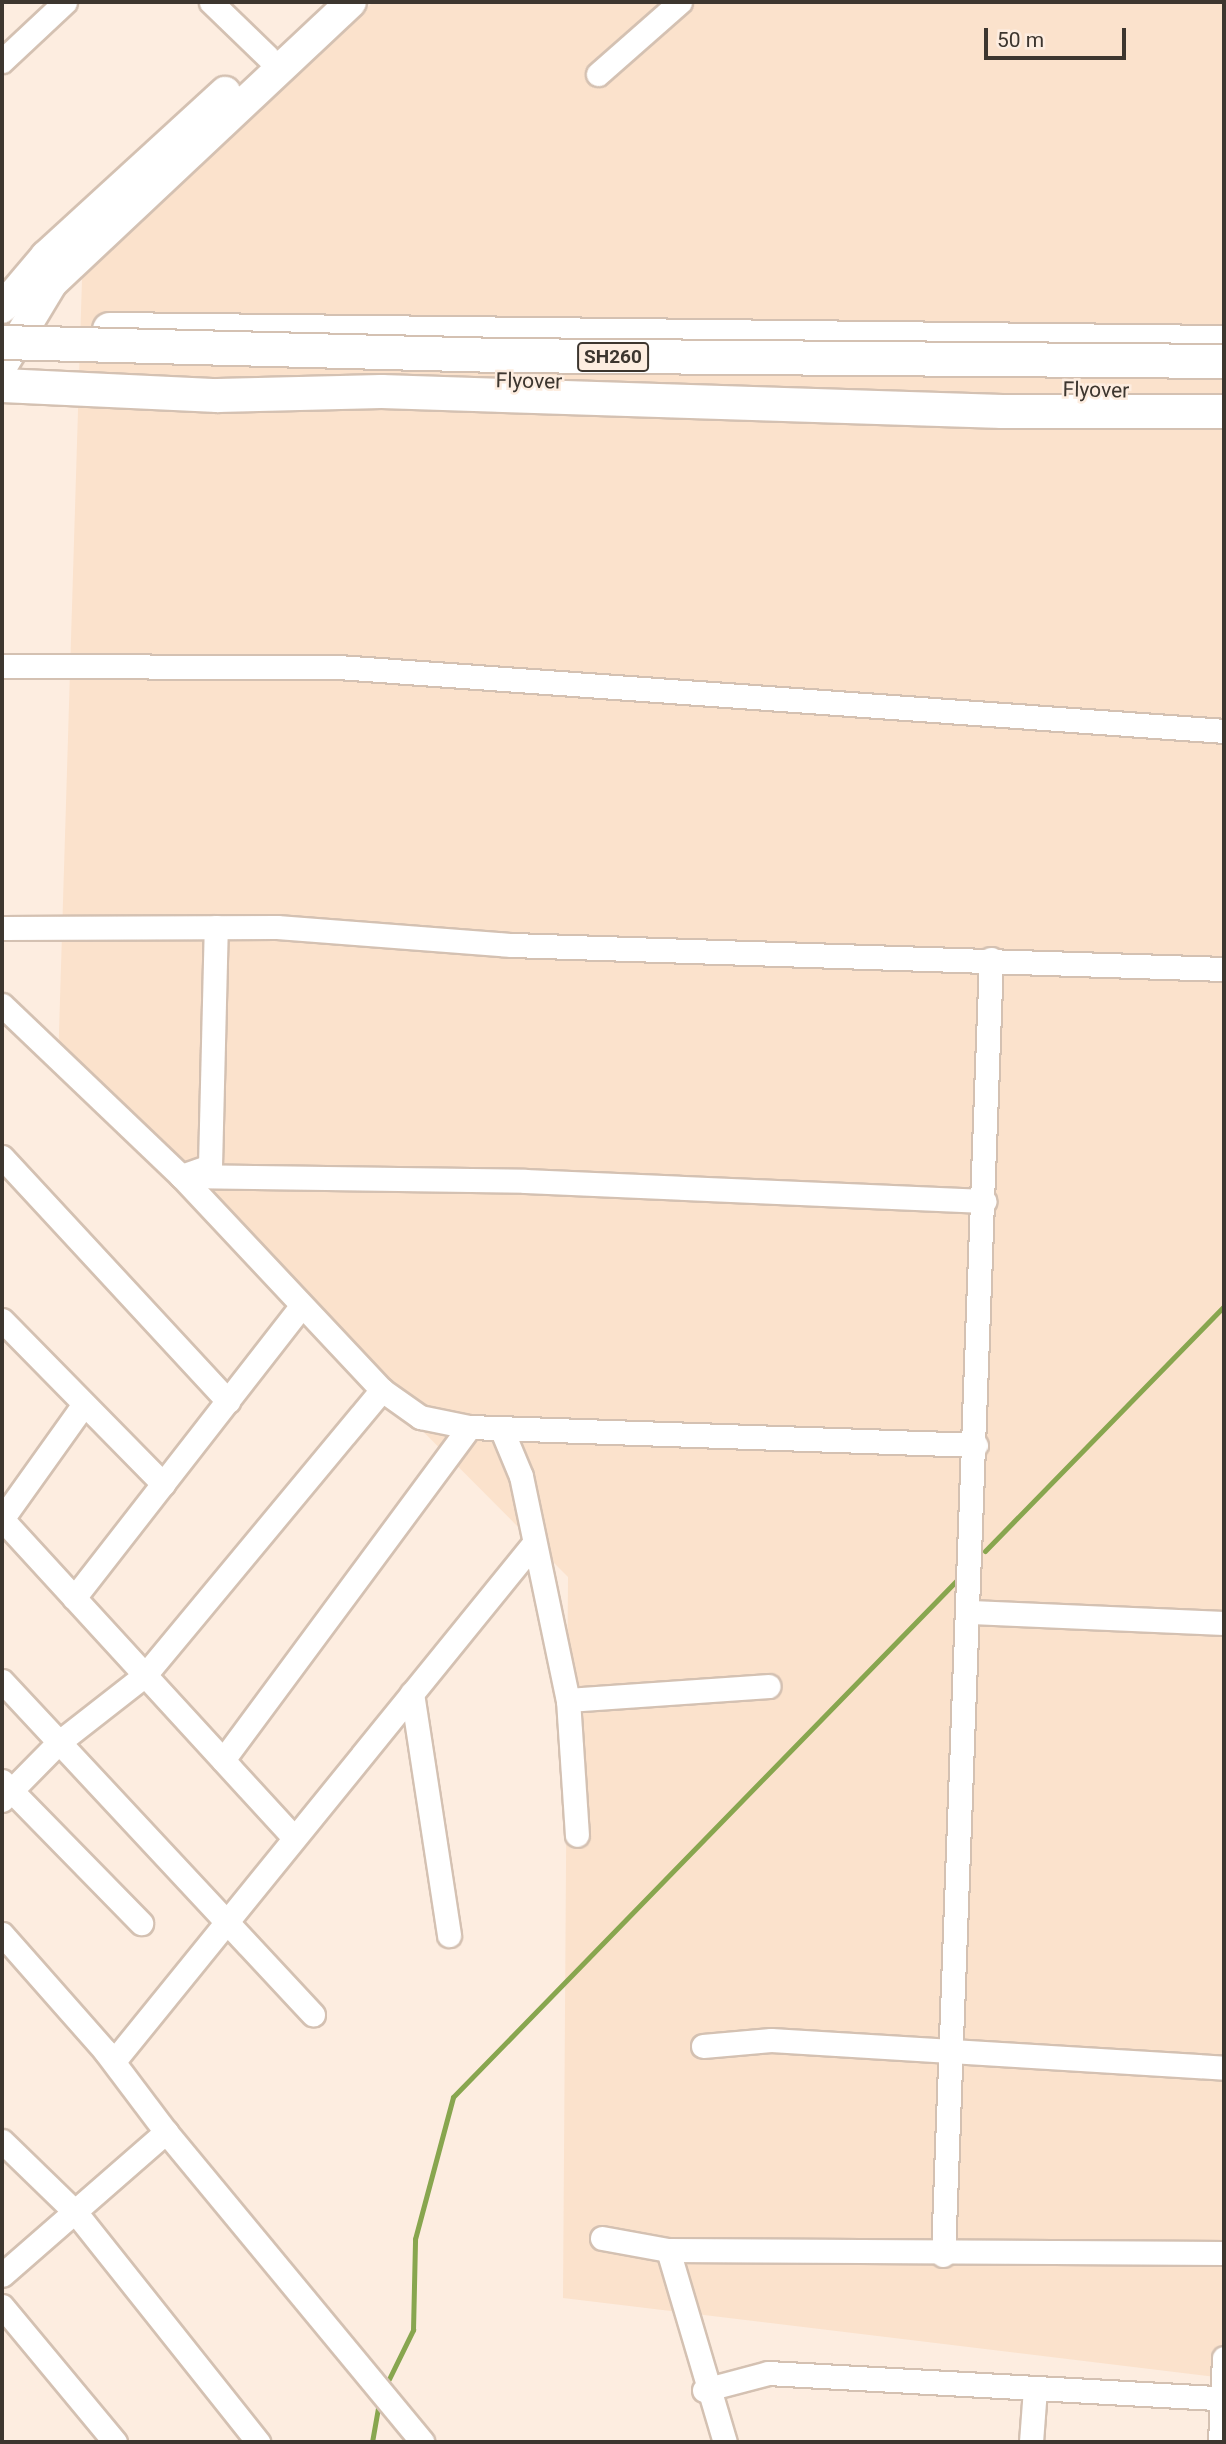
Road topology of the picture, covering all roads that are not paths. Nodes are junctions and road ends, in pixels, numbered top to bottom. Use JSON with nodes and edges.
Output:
{"nodes":[{"id":1,"x":65,"y":2,"type":"edge"},
{"id":2,"x":211,"y":2,"type":"edge"},
{"id":3,"x":326,"y":2,"type":"edge"},
{"id":4,"x":351,"y":2,"type":"edge"},
{"id":5,"x":680,"y":2,"type":"edge"},
{"id":6,"x":267,"y":57,"type":"junction"},
{"id":7,"x":2,"y":61,"type":"edge"},
{"id":8,"x":598,"y":74,"type":"dead end"},
{"id":9,"x":6,"y":326,"type":"edge"},
{"id":10,"x":1224,"y":342,"type":"edge"},
{"id":11,"x":1224,"y":361,"type":"edge"},
{"id":12,"x":2,"y":367,"type":"edge"},
{"id":13,"x":2,"y":385,"type":"edge"},
{"id":14,"x":1224,"y":393,"type":"edge"},
{"id":15,"x":1224,"y":411,"type":"edge"},
{"id":16,"x":2,"y":666,"type":"edge"},
{"id":17,"x":1224,"y":731,"type":"edge"},
{"id":18,"x":216,"y":927,"type":"junction"},
{"id":19,"x":2,"y":928,"type":"edge"},
{"id":20,"x":990,"y":959,"type":"junction"},
{"id":21,"x":1224,"y":969,"type":"edge"},
{"id":22,"x":2,"y":1005,"type":"edge"},
{"id":23,"x":2,"y":1157,"type":"edge"},
{"id":24,"x":181,"y":1176,"type":"junction"},
{"id":25,"x":985,"y":1201,"type":"junction"},
{"id":26,"x":300,"y":1308,"type":"junction"},
{"id":27,"x":2,"y":1320,"type":"edge"},
{"id":28,"x":382,"y":1390,"type":"junction"},
{"id":29,"x":228,"y":1401,"type":"junction"},
{"id":30,"x":84,"y":1404,"type":"junction"},
{"id":31,"x":469,"y":1427,"type":"junction"},
{"id":32,"x":501,"y":1428,"type":"junction"},
{"id":33,"x":976,"y":1445,"type":"junction"},
{"id":34,"x":163,"y":1484,"type":"junction"},
{"id":35,"x":2,"y":1519,"type":"edge"},
{"id":36,"x":534,"y":1543,"type":"junction"},
{"id":37,"x":74,"y":1598,"type":"junction"},
{"id":38,"x":971,"y":1612,"type":"junction"},
{"id":39,"x":1224,"y":1623,"type":"edge"},
{"id":40,"x":145,"y":1675,"type":"junction"},
{"id":41,"x":2,"y":1681,"type":"edge"},
{"id":42,"x":769,"y":1686,"type":"dead end"},
{"id":43,"x":412,"y":1693,"type":"junction"},
{"id":44,"x":568,"y":1700,"type":"junction"},
{"id":45,"x":58,"y":1743,"type":"junction"},
{"id":46,"x":223,"y":1760,"type":"junction"},
{"id":47,"x":5,"y":1791,"type":"edge"},
{"id":48,"x":578,"y":1835,"type":"dead end"},
{"id":49,"x":294,"y":1838,"type":"junction"},
{"id":50,"x":141,"y":1923,"type":"dead end"},
{"id":51,"x":225,"y":1923,"type":"junction"},
{"id":52,"x":2,"y":1934,"type":"edge"},
{"id":53,"x":449,"y":1935,"type":"dead end"},
{"id":54,"x":313,"y":2015,"type":"dead end"},
{"id":55,"x":704,"y":2046,"type":"dead end"},
{"id":56,"x":953,"y":2050,"type":"junction"},
{"id":57,"x":104,"y":2051,"type":"junction"},
{"id":58,"x":1224,"y":2068,"type":"edge"},
{"id":59,"x":166,"y":2132,"type":"junction"},
{"id":60,"x":2,"y":2141,"type":"edge"},
{"id":61,"x":76,"y":2213,"type":"junction"},
{"id":62,"x":602,"y":2238,"type":"dead end"},
{"id":63,"x":668,"y":2250,"type":"junction"},
{"id":64,"x":1224,"y":2253,"type":"edge"},
{"id":65,"x":943,"y":2255,"type":"junction"},
{"id":66,"x":2,"y":2275,"type":"edge"},
{"id":67,"x":2,"y":2306,"type":"edge"},
{"id":68,"x":9,"y":2330,"type":"edge"},
{"id":69,"x":1224,"y":2358,"type":"edge"},
{"id":70,"x":1035,"y":2389,"type":"junction"},
{"id":71,"x":704,"y":2390,"type":"junction"},
{"id":72,"x":1222,"y":2398,"type":"junction"},
{"id":73,"x":115,"y":2442,"type":"edge"},
{"id":74,"x":258,"y":2442,"type":"edge"},
{"id":75,"x":422,"y":2442,"type":"edge"},
{"id":76,"x":725,"y":2442,"type":"edge"},
{"id":77,"x":1031,"y":2442,"type":"edge"},
{"id":78,"x":1220,"y":2442,"type":"edge"}],
"edges":[{"from":1,"to":7,"type":"street"},
{"from":2,"to":6,"type":"street"},
{"from":3,"to":6,"type":"main road"},
{"from":4,"to":9,"type":"main road"},
{"from":5,"to":8,"type":"street"},
{"from":6,"to":9,"type":"main road"},
{"from":9,"to":10,"type":"highway","number":"SH260"},
{"from":9,"to":11,"type":"highway","name":"Flyover","number":"SH260","bridge":true},
{"from":9,"to":12,"type":"main road"},
{"from":12,"to":14,"type":"highway","name":"Flyover"},
{"from":13,"to":15,"type":"highway"},
{"from":16,"to":17,"type":"street"},
{"from":18,"to":19,"type":"street"},
{"from":18,"to":20,"type":"street"},
{"from":18,"to":24,"type":"street"},
{"from":20,"to":21,"type":"street"},
{"from":20,"to":25,"type":"street"},
{"from":22,"to":24,"type":"street"},
{"from":23,"to":29,"type":"street"},
{"from":24,"to":25,"type":"street"},
{"from":24,"to":26,"type":"street"},
{"from":25,"to":33,"type":"street"},
{"from":26,"to":28,"type":"street"},
{"from":26,"to":29,"type":"street"},
{"from":27,"to":30,"type":"street"},
{"from":28,"to":31,"type":"street"},
{"from":28,"to":40,"type":"street"},
{"from":29,"to":34,"type":"street"},
{"from":30,"to":34,"type":"street"},
{"from":30,"to":35,"type":"street"},
{"from":31,"to":32,"type":"street"},
{"from":31,"to":46,"type":"street"},
{"from":32,"to":33,"type":"street"},
{"from":32,"to":36,"type":"street"},
{"from":33,"to":38,"type":"street"},
{"from":34,"to":37,"type":"street"},
{"from":35,"to":37,"type":"street"},
{"from":36,"to":43,"type":"street"},
{"from":36,"to":44,"type":"street"},
{"from":37,"to":40,"type":"street"},
{"from":38,"to":39,"type":"street"},
{"from":38,"to":56,"type":"street"},
{"from":40,"to":45,"type":"street"},
{"from":40,"to":46,"type":"street"},
{"from":41,"to":45,"type":"street"},
{"from":42,"to":44,"type":"street"},
{"from":43,"to":49,"type":"street"},
{"from":43,"to":53,"type":"street"},
{"from":44,"to":48,"type":"street"},
{"from":45,"to":47,"type":"street"},
{"from":45,"to":51,"type":"street"},
{"from":46,"to":49,"type":"street"},
{"from":47,"to":50,"type":"street"},
{"from":49,"to":51,"type":"street"},
{"from":51,"to":54,"type":"street"},
{"from":51,"to":57,"type":"street"},
{"from":52,"to":57,"type":"street"},
{"from":55,"to":56,"type":"street"},
{"from":56,"to":58,"type":"street"},
{"from":56,"to":65,"type":"street"},
{"from":57,"to":59,"type":"street"},
{"from":59,"to":61,"type":"street"},
{"from":59,"to":75,"type":"street"},
{"from":60,"to":61,"type":"street"},
{"from":61,"to":66,"type":"street"},
{"from":61,"to":74,"type":"street"},
{"from":62,"to":63,"type":"street"},
{"from":63,"to":65,"type":"street"},
{"from":63,"to":71,"type":"street"},
{"from":64,"to":65,"type":"street"},
{"from":67,"to":68,"type":"street"},
{"from":68,"to":73,"type":"street"},
{"from":69,"to":72,"type":"street"},
{"from":70,"to":71,"type":"street"},
{"from":70,"to":72,"type":"street"},
{"from":70,"to":77,"type":"street"},
{"from":71,"to":76,"type":"street"},
{"from":72,"to":78,"type":"street"}]}
